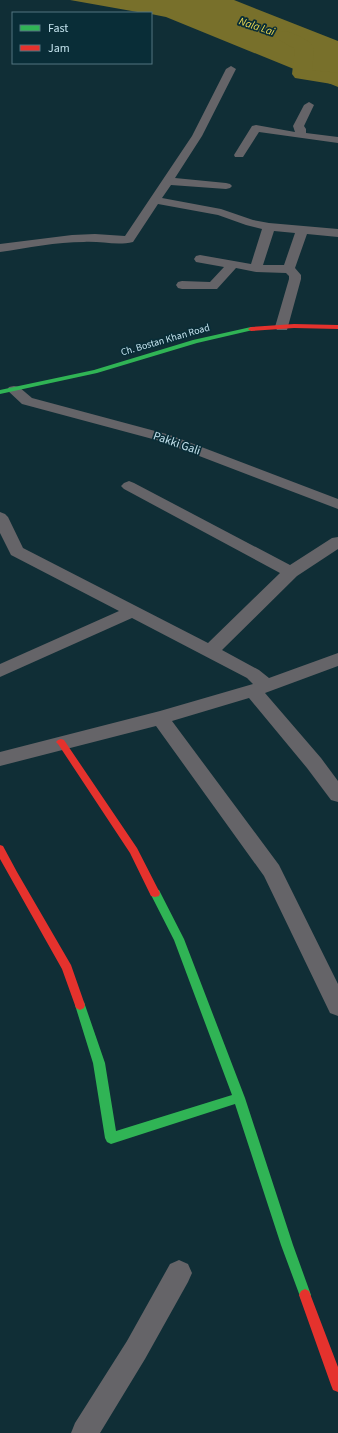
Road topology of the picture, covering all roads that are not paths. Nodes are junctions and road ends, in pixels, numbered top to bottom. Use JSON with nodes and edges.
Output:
{"nodes":[{"id":1,"x":231,"y":69,"type":"dead end"},
{"id":2,"x":309,"y":105,"type":"dead end"},
{"id":3,"x":300,"y":135,"type":"junction"},
{"id":4,"x":338,"y":140,"type":"edge"},
{"id":5,"x":239,"y":155,"type":"dead end"},
{"id":6,"x":167,"y":181,"type":"junction"},
{"id":7,"x":226,"y":186,"type":"dead end"},
{"id":8,"x":154,"y":200,"type":"junction"},
{"id":9,"x":269,"y":227,"type":"junction"},
{"id":10,"x":302,"y":230,"type":"junction"},
{"id":11,"x":338,"y":233,"type":"edge"},
{"id":12,"x":0,"y":248,"type":"edge"},
{"id":13,"x":200,"y":259,"type":"dead end"},
{"id":14,"x":234,"y":264,"type":"junction"},
{"id":15,"x":256,"y":268,"type":"junction"},
{"id":16,"x":289,"y":269,"type":"junction"},
{"id":17,"x":182,"y":285,"type":"dead end"},
{"id":18,"x":282,"y":327,"type":"junction"},
{"id":19,"x":338,"y":327,"type":"edge"},
{"id":20,"x":7,"y":391,"type":"edge"},
{"id":21,"x":129,"y":486,"type":"dead end"},
{"id":22,"x":338,"y":504,"type":"edge"},
{"id":23,"x":0,"y":517,"type":"edge"},
{"id":24,"x":338,"y":542,"type":"edge"},
{"id":25,"x":291,"y":572,"type":"junction"},
{"id":26,"x":131,"y":612,"type":"junction"},
{"id":27,"x":210,"y":652,"type":"junction"},
{"id":28,"x":337,"y":661,"type":"edge"},
{"id":29,"x":0,"y":671,"type":"edge"},
{"id":30,"x":260,"y":688,"type":"junction"},
{"id":31,"x":160,"y":718,"type":"junction"},
{"id":32,"x":61,"y":742,"type":"junction"},
{"id":33,"x":0,"y":759,"type":"edge"},
{"id":34,"x":338,"y":795,"type":"edge"},
{"id":35,"x":0,"y":849,"type":"edge"},
{"id":36,"x":338,"y":1006,"type":"edge"},
{"id":37,"x":239,"y":1098,"type":"junction"},
{"id":38,"x":179,"y":1273,"type":"dead end"},
{"id":39,"x":338,"y":1385,"type":"edge"},
{"id":40,"x":86,"y":1433,"type":"edge"}],
"edges":[{"from":1,"to":6,"type":"street"},
{"from":2,"to":3,"type":"street"},
{"from":3,"to":4,"type":"street"},
{"from":3,"to":5,"type":"street"},
{"from":6,"to":7,"type":"street"},
{"from":6,"to":8,"type":"street"},
{"from":8,"to":9,"type":"street"},
{"from":8,"to":12,"type":"street"},
{"from":9,"to":10,"type":"street"},
{"from":9,"to":15,"type":"street"},
{"from":10,"to":11,"type":"street"},
{"from":10,"to":16,"type":"street"},
{"from":13,"to":14,"type":"street"},
{"from":14,"to":15,"type":"street"},
{"from":14,"to":17,"type":"street"},
{"from":15,"to":16,"type":"street"},
{"from":16,"to":18,"type":"street"},
{"from":18,"to":19,"type":"street","name":"Ch. Bostan Khan Road"},
{"from":18,"to":20,"type":"street","name":"Ch. Bostan Khan Road"},
{"from":20,"to":22,"type":"street","name":"Pakki Gali"},
{"from":21,"to":25,"type":"street"},
{"from":23,"to":26,"type":"street"},
{"from":24,"to":25,"type":"street"},
{"from":25,"to":27,"type":"street"},
{"from":26,"to":27,"type":"street"},
{"from":26,"to":29,"type":"street"},
{"from":27,"to":30,"type":"street"},
{"from":28,"to":30,"type":"street"},
{"from":30,"to":31,"type":"street"},
{"from":30,"to":34,"type":"street"},
{"from":31,"to":32,"type":"street"},
{"from":31,"to":36,"type":"street"},
{"from":32,"to":33,"type":"street"},
{"from":32,"to":37,"type":"street"},
{"from":35,"to":37,"type":"street"},
{"from":37,"to":39,"type":"street"},
{"from":38,"to":40,"type":"street"}]}
